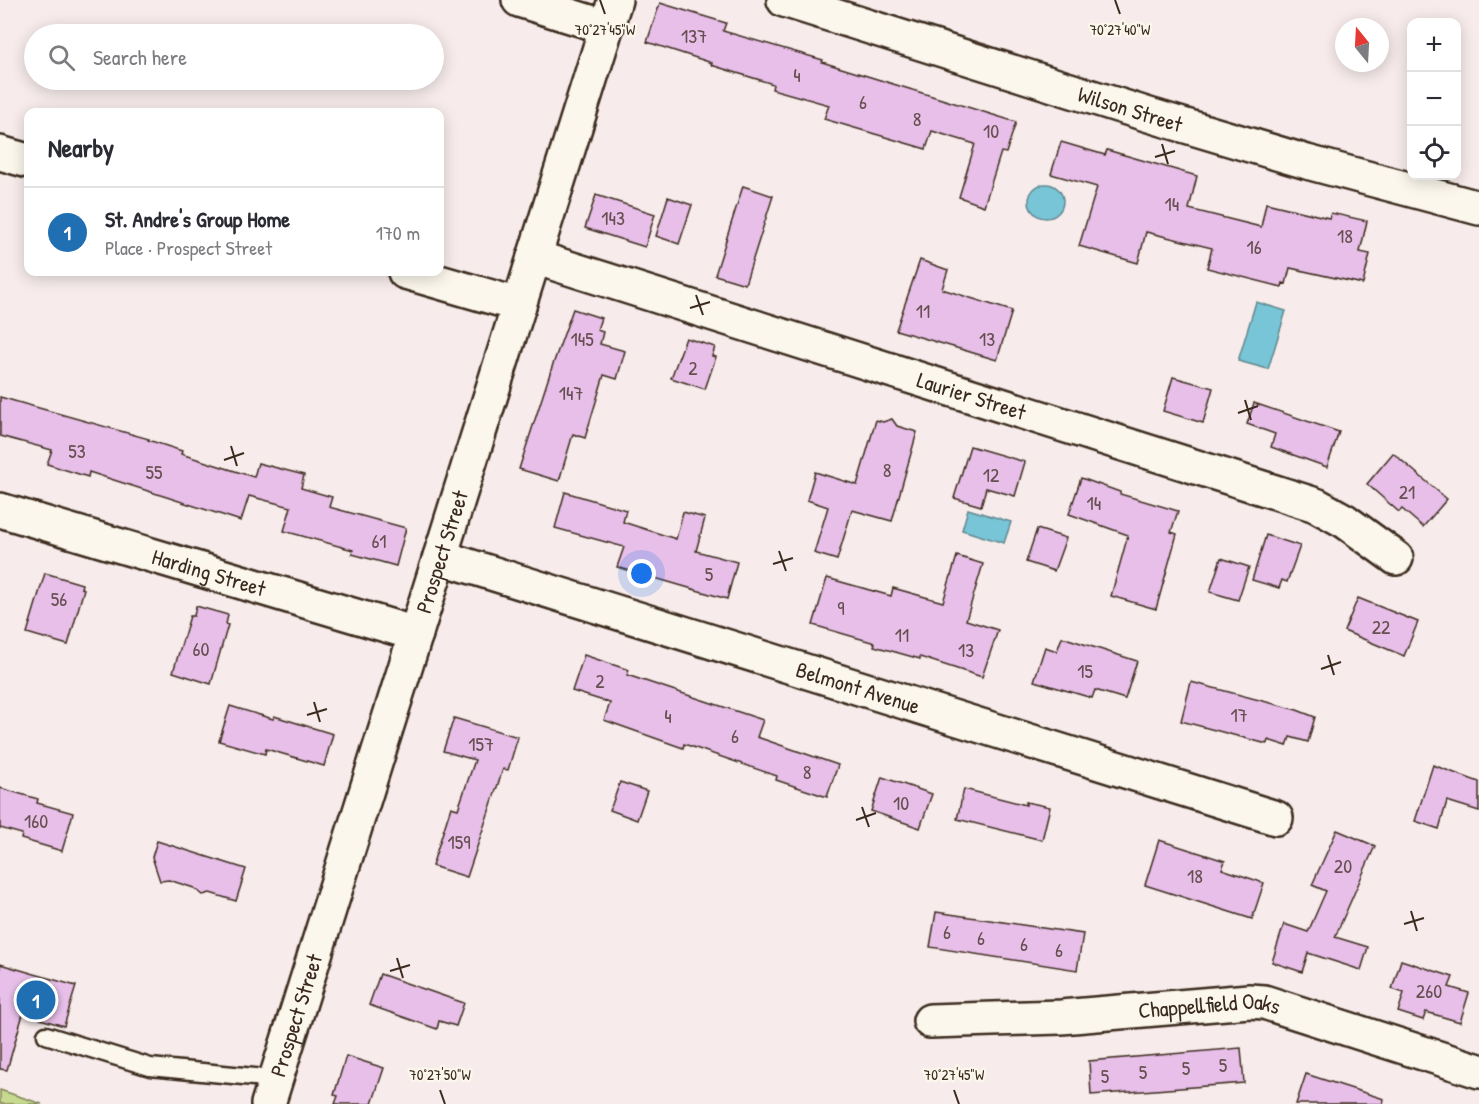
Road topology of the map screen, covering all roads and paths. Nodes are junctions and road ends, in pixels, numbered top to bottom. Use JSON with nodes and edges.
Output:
{"nodes":[{"id":1,"x":519,"y":0,"type":"edge"},
{"id":2,"x":784,"y":0,"type":"edge"},
{"id":3,"x":611,"y":13,"type":"edge"},
{"id":4,"x":0,"y":153,"type":"edge"},
{"id":5,"x":24,"y":160,"type":"edge"},
{"id":6,"x":1479,"y":208,"type":"edge"},
{"id":7,"x":534,"y":257,"type":"junction"},
{"id":8,"x":419,"y":276,"type":"edge"},
{"id":9,"x":519,"y":305,"type":"junction"},
{"id":10,"x":0,"y":510,"type":"edge"},
{"id":11,"x":440,"y":557,"type":"junction"},
{"id":12,"x":1396,"y":558,"type":"dead end"},
{"id":13,"x":416,"y":634,"type":"junction"},
{"id":14,"x":1276,"y":818,"type":"dead end"},
{"id":15,"x":930,"y":1021,"type":"dead end"},
{"id":16,"x":46,"y":1035,"type":"dead end"},
{"id":17,"x":1479,"y":1071,"type":"edge"},
{"id":18,"x":272,"y":1092,"type":"edge"}],
"edges":[{"from":1,"to":3,"type":"street"},
{"from":2,"to":6,"type":"street","name":"Wilson Street"},
{"from":3,"to":7,"type":"street","name":"Prospect Street"},
{"from":4,"to":5,"type":"street"},
{"from":7,"to":9,"type":"street","name":"Prospect Street"},
{"from":7,"to":12,"type":"street","name":"Laurier Street"},
{"from":8,"to":9,"type":"street"},
{"from":9,"to":11,"type":"street","name":"Prospect Street"},
{"from":10,"to":13,"type":"street","name":"Harding Street"},
{"from":11,"to":13,"type":"street","name":"Prospect Street"},
{"from":11,"to":14,"type":"street","name":"Belmont Avenue"},
{"from":13,"to":18,"type":"street","name":"Prospect Street"},
{"from":15,"to":17,"type":"street","name":"Chappellfield Oaks"},
{"from":16,"to":18,"type":"lane"}]}
